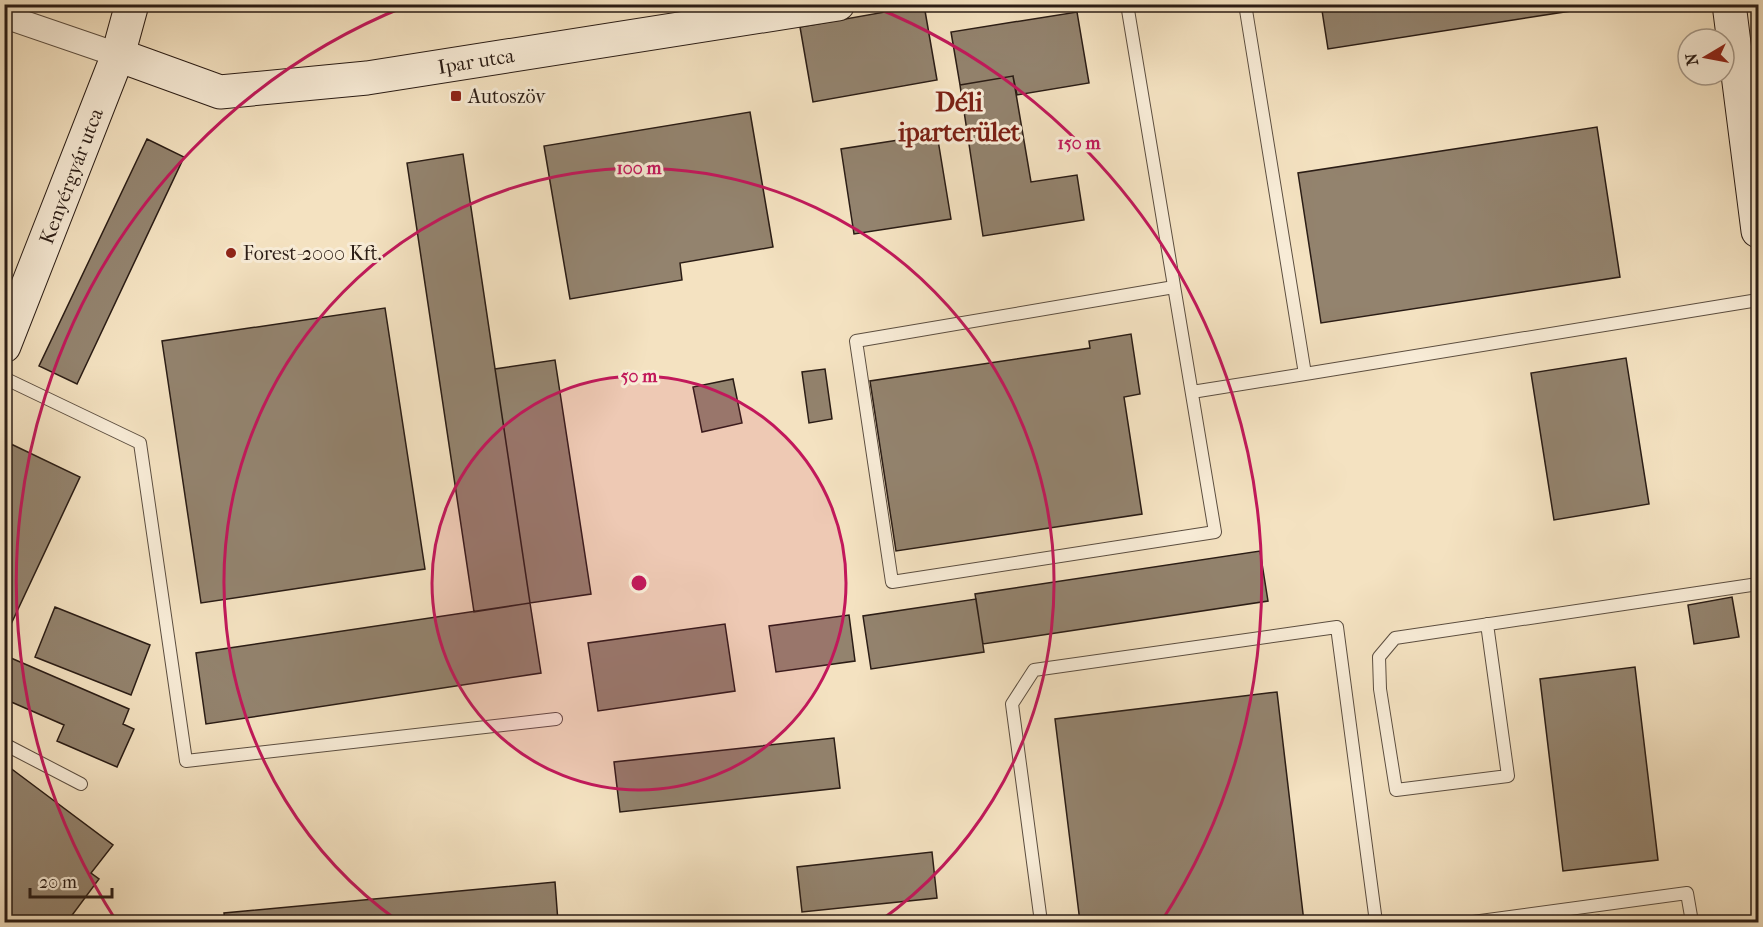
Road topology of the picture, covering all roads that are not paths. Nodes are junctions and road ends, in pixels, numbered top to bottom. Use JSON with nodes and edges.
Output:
{"nodes":[{"id":1,"x":132,"y":4,"type":"edge"},
{"id":2,"x":838,"y":4,"type":"edge"},
{"id":3,"x":1127,"y":4,"type":"edge"},
{"id":4,"x":1245,"y":4,"type":"edge"},
{"id":5,"x":1729,"y":4,"type":"edge"},
{"id":6,"x":4,"y":16,"type":"edge"},
{"id":7,"x":118,"y":55,"type":"junction"},
{"id":8,"x":1758,"y":231,"type":"edge"},
{"id":9,"x":1174,"y":287,"type":"junction"},
{"id":10,"x":1758,"y":300,"type":"edge"},
{"id":11,"x":4,"y":346,"type":"edge"},
{"id":12,"x":1305,"y":374,"type":"junction"},
{"id":13,"x":4,"y":378,"type":"edge"},
{"id":14,"x":1192,"y":392,"type":"junction"},
{"id":15,"x":1758,"y":584,"type":"edge"},
{"id":16,"x":1487,"y":624,"type":"junction"},
{"id":17,"x":556,"y":719,"type":"dead end"},
{"id":18,"x":4,"y":747,"type":"edge"},
{"id":19,"x":81,"y":784,"type":"dead end"},
{"id":20,"x":1041,"y":922,"type":"edge"},
{"id":21,"x":1376,"y":922,"type":"edge"},
{"id":22,"x":1473,"y":922,"type":"edge"},
{"id":23,"x":1692,"y":922,"type":"edge"}],
"edges":[{"from":1,"to":7,"type":"street","name":"Kenyérgyár utca"},
{"from":2,"to":7,"type":"street","name":"Ipar utca"},
{"from":3,"to":9,"type":"lane"},
{"from":4,"to":12,"type":"lane"},
{"from":5,"to":8,"type":"street"},
{"from":6,"to":7,"type":"street"},
{"from":7,"to":11,"type":"street","name":"Kenyérgyár utca"},
{"from":9,"to":14,"type":"lane"},
{"from":9,"to":14,"type":"lane"},
{"from":10,"to":12,"type":"lane"},
{"from":12,"to":14,"type":"lane"},
{"from":13,"to":17,"type":"lane"},
{"from":15,"to":16,"type":"lane"},
{"from":16,"to":16,"type":"lane"},
{"from":18,"to":19,"type":"lane"},
{"from":20,"to":21,"type":"lane"},
{"from":22,"to":23,"type":"lane"}]}
